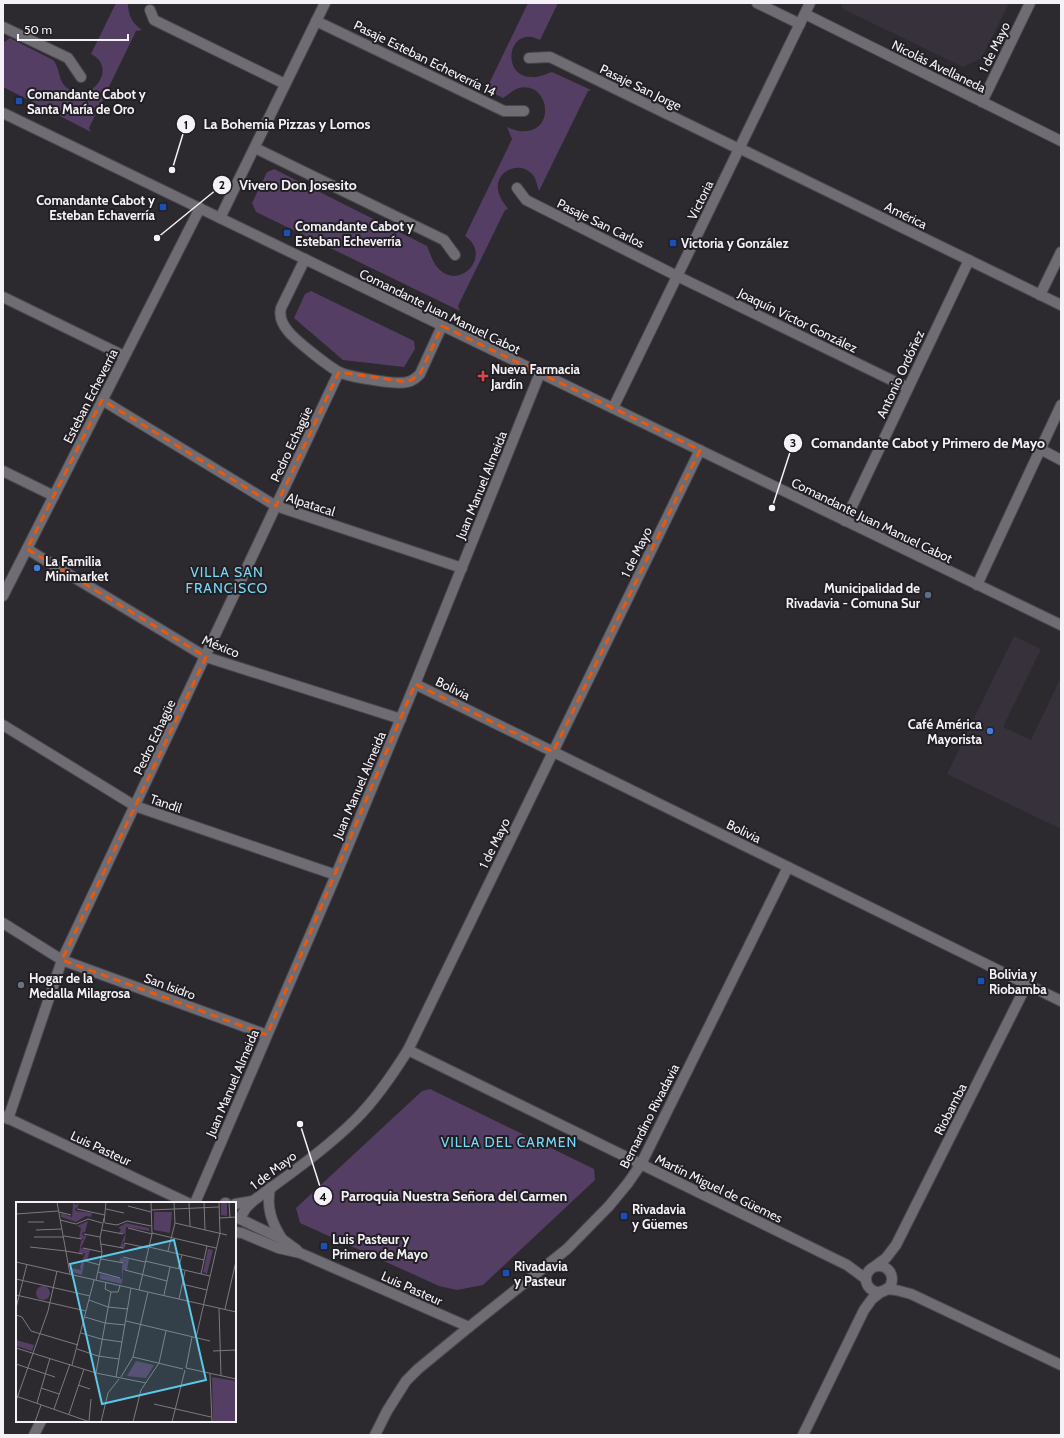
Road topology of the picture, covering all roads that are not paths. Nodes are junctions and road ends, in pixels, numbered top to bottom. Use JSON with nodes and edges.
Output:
{"nodes":[{"id":1,"x":325,"y":3,"type":"edge"},
{"id":2,"x":757,"y":3,"type":"edge"},
{"id":3,"x":810,"y":3,"type":"edge"},
{"id":4,"x":1030,"y":3,"type":"edge"},
{"id":5,"x":150,"y":10,"type":"dead end"},
{"id":6,"x":805,"y":14,"type":"junction"},
{"id":7,"x":316,"y":21,"type":"junction"},
{"id":8,"x":800,"y":24,"type":"junction"},
{"id":9,"x":3,"y":27,"type":"edge"},
{"id":10,"x":529,"y":58,"type":"dead end"},
{"id":11,"x":81,"y":77,"type":"dead end"},
{"id":12,"x":286,"y":84,"type":"junction"},
{"id":13,"x":982,"y":102,"type":"junction"},
{"id":14,"x":524,"y":111,"type":"dead end"},
{"id":15,"x":3,"y":113,"type":"edge"},
{"id":16,"x":1061,"y":141,"type":"edge"},
{"id":17,"x":255,"y":148,"type":"junction"},
{"id":18,"x":739,"y":148,"type":"junction"},
{"id":19,"x":517,"y":188,"type":"dead end"},
{"id":20,"x":200,"y":208,"type":"junction"},
{"id":21,"x":220,"y":218,"type":"junction"},
{"id":22,"x":1061,"y":252,"type":"edge"},
{"id":23,"x":455,"y":255,"type":"dead end"},
{"id":24,"x":305,"y":259,"type":"junction"},
{"id":25,"x":969,"y":260,"type":"junction"},
{"id":26,"x":677,"y":276,"type":"junction"},
{"id":27,"x":1040,"y":295,"type":"junction"},
{"id":28,"x":3,"y":297,"type":"edge"},
{"id":29,"x":1061,"y":305,"type":"edge"},
{"id":30,"x":442,"y":326,"type":"junction"},
{"id":31,"x":124,"y":356,"type":"junction"},
{"id":32,"x":339,"y":372,"type":"junction"},
{"id":33,"x":540,"y":373,"type":"junction"},
{"id":34,"x":908,"y":388,"type":"junction"},
{"id":35,"x":102,"y":400,"type":"junction"},
{"id":36,"x":1061,"y":405,"type":"edge"},
{"id":37,"x":613,"y":408,"type":"junction"},
{"id":38,"x":1040,"y":449,"type":"junction"},
{"id":39,"x":700,"y":450,"type":"junction"},
{"id":40,"x":1061,"y":460,"type":"edge"},
{"id":41,"x":3,"y":471,"type":"edge"},
{"id":42,"x":54,"y":496,"type":"junction"},
{"id":43,"x":276,"y":506,"type":"junction"},
{"id":44,"x":846,"y":521,"type":"junction"},
{"id":45,"x":27,"y":549,"type":"junction"},
{"id":46,"x":462,"y":568,"type":"junction"},
{"id":47,"x":976,"y":585,"type":"junction"},
{"id":48,"x":3,"y":596,"type":"edge"},
{"id":49,"x":1061,"y":625,"type":"edge"},
{"id":50,"x":206,"y":656,"type":"junction"},
{"id":51,"x":415,"y":684,"type":"junction"},
{"id":52,"x":401,"y":719,"type":"junction"},
{"id":53,"x":3,"y":725,"type":"edge"},
{"id":54,"x":553,"y":752,"type":"junction"},
{"id":55,"x":135,"y":806,"type":"junction"},
{"id":56,"x":788,"y":867,"type":"junction"},
{"id":57,"x":336,"y":875,"type":"junction"},
{"id":58,"x":3,"y":923,"type":"edge"},
{"id":59,"x":62,"y":960,"type":"junction"},
{"id":60,"x":1027,"y":984,"type":"junction"},
{"id":61,"x":1061,"y":1000,"type":"edge"},
{"id":62,"x":267,"y":1035,"type":"junction"},
{"id":63,"x":408,"y":1050,"type":"junction"},
{"id":64,"x":6,"y":1118,"type":"edge"},
{"id":65,"x":641,"y":1164,"type":"junction"},
{"id":66,"x":270,"y":1188,"type":"junction"},
{"id":67,"x":253,"y":1201,"type":"junction"},
{"id":68,"x":186,"y":1202,"type":"edge"},
{"id":69,"x":195,"y":1202,"type":"edge"},
{"id":70,"x":236,"y":1206,"type":"edge"},
{"id":71,"x":236,"y":1208,"type":"edge"},
{"id":72,"x":238,"y":1222,"type":"edge"},
{"id":73,"x":236,"y":1232,"type":"edge"},
{"id":74,"x":282,"y":1239,"type":"junction"},
{"id":75,"x":896,"y":1245,"type":"junction"},
{"id":76,"x":300,"y":1253,"type":"junction"},
{"id":77,"x":847,"y":1265,"type":"junction"},
{"id":78,"x":873,"y":1268,"type":"junction"},
{"id":79,"x":891,"y":1275,"type":"junction"},
{"id":80,"x":866,"y":1281,"type":"junction"},
{"id":81,"x":884,"y":1290,"type":"junction"},
{"id":82,"x":910,"y":1294,"type":"junction"},
{"id":83,"x":864,"y":1310,"type":"junction"},
{"id":84,"x":469,"y":1327,"type":"junction"},
{"id":85,"x":1061,"y":1364,"type":"edge"},
{"id":86,"x":40,"y":1422,"type":"edge"},
{"id":87,"x":34,"y":1435,"type":"edge"},
{"id":88,"x":375,"y":1435,"type":"edge"},
{"id":89,"x":803,"y":1435,"type":"edge"}],
"edges":[{"from":1,"to":7,"type":"street"},
{"from":2,"to":8,"type":"street"},
{"from":3,"to":6,"type":"street","name":"Victoria"},
{"from":4,"to":13,"type":"street","name":"1 de Mayo"},
{"from":5,"to":12,"type":"street"},
{"from":6,"to":8,"type":"street","name":"Victoria"},
{"from":6,"to":13,"type":"street","name":"Nicolás Avellaneda"},
{"from":7,"to":12,"type":"street"},
{"from":7,"to":14,"type":"street","name":"Pasaje Esteban Echeverría 14"},
{"from":8,"to":18,"type":"street","name":"Victoria"},
{"from":9,"to":11,"type":"street"},
{"from":10,"to":18,"type":"street","name":"Pasaje San Jorge"},
{"from":12,"to":17,"type":"street"},
{"from":13,"to":16,"type":"street","name":"Nicolás Avellaneda"},
{"from":15,"to":20,"type":"street","name":"Comandante Juan Manuel Cabot"},
{"from":17,"to":21,"type":"street"},
{"from":17,"to":23,"type":"street"},
{"from":18,"to":25,"type":"street","name":"América"},
{"from":18,"to":26,"type":"street","name":"Victoria"},
{"from":19,"to":26,"type":"street","name":"Pasaje San Carlos"},
{"from":20,"to":21,"type":"street","name":"Comandante Juan Manuel Cabot"},
{"from":20,"to":31,"type":"street","name":"Esteban Echeverría"},
{"from":21,"to":24,"type":"street","name":"Comandante Juan Manuel Cabot"},
{"from":22,"to":27,"type":"street"},
{"from":24,"to":30,"type":"street","name":"Comandante Juan Manuel Cabot"},
{"from":24,"to":32,"type":"street"},
{"from":25,"to":27,"type":"street","name":"América"},
{"from":25,"to":34,"type":"street","name":"Antonio Ordóñez"},
{"from":26,"to":34,"type":"street","name":"Joaquín Víctor González"},
{"from":26,"to":37,"type":"street","name":"Victoria"},
{"from":27,"to":29,"type":"street","name":"América"},
{"from":28,"to":31,"type":"street"},
{"from":30,"to":32,"type":"street"},
{"from":30,"to":33,"type":"street","name":"Comandante Juan Manuel Cabot"},
{"from":31,"to":35,"type":"street","name":"Esteban Echeverría"},
{"from":32,"to":43,"type":"street","name":"Pedro Echagüe"},
{"from":33,"to":37,"type":"street","name":"Comandante Juan Manuel Cabot"},
{"from":33,"to":46,"type":"street","name":"Juan Manuel Almeida"},
{"from":34,"to":44,"type":"street","name":"Antonio Ordóñez"},
{"from":35,"to":42,"type":"street","name":"Esteban Echeverría"},
{"from":35,"to":43,"type":"street","name":"Alpatacal"},
{"from":36,"to":38,"type":"street"},
{"from":37,"to":39,"type":"street","name":"Comandante Juan Manuel Cabot"},
{"from":38,"to":40,"type":"street"},
{"from":38,"to":47,"type":"street"},
{"from":39,"to":44,"type":"street","name":"Comandante Juan Manuel Cabot"},
{"from":39,"to":54,"type":"street","name":"1 de Mayo"},
{"from":41,"to":42,"type":"street"},
{"from":42,"to":45,"type":"street","name":"Esteban Echeverría"},
{"from":43,"to":46,"type":"street","name":"Alpatacal"},
{"from":43,"to":50,"type":"street","name":"Pedro Echagüe"},
{"from":44,"to":47,"type":"street","name":"Comandante Juan Manuel Cabot"},
{"from":45,"to":48,"type":"street","name":"Esteban Echeverría"},
{"from":45,"to":50,"type":"street","name":"México"},
{"from":46,"to":51,"type":"street","name":"Juan Manuel Almeida"},
{"from":47,"to":49,"type":"street","name":"Comandante Juan Manuel Cabot"},
{"from":50,"to":52,"type":"street","name":"México"},
{"from":50,"to":55,"type":"street","name":"Pedro Echagüe"},
{"from":51,"to":52,"type":"street","name":"Juan Manuel Almeida"},
{"from":51,"to":54,"type":"street","name":"Bolivia"},
{"from":52,"to":57,"type":"street","name":"Juan Manuel Almeida"},
{"from":53,"to":55,"type":"street","name":"Tandil"},
{"from":54,"to":56,"type":"street","name":"Bolivia"},
{"from":54,"to":63,"type":"street","name":"1 de Mayo"},
{"from":55,"to":57,"type":"street","name":"Tandil"},
{"from":55,"to":59,"type":"street","name":"Pedro Echagüe"},
{"from":56,"to":60,"type":"street","name":"Bolivia"},
{"from":56,"to":65,"type":"street","name":"Bernardino Rivadavia"},
{"from":57,"to":62,"type":"street","name":"Juan Manuel Almeida"},
{"from":58,"to":59,"type":"street","name":"San Isidro"},
{"from":59,"to":62,"type":"street","name":"San Isidro"},
{"from":59,"to":64,"type":"street","name":"Pedro Echagüe"},
{"from":60,"to":61,"type":"street","name":"Bolivia"},
{"from":60,"to":75,"type":"street","name":"Riobamba"},
{"from":62,"to":69,"type":"street","name":"Juan Manuel Almeida"},
{"from":63,"to":65,"type":"street","name":"Martín Miguel de Güemes"},
{"from":63,"to":66,"type":"street","name":"1 de Mayo"},
{"from":64,"to":68,"type":"street","name":"Luis Pasteur"},
{"from":65,"to":77,"type":"street","name":"Martín Miguel de Güemes"},
{"from":65,"to":84,"type":"street","name":"Bernardino Rivadavia"},
{"from":66,"to":67,"type":"street","name":"1 de Mayo"},
{"from":66,"to":74,"type":"street","name":"Luis Pasteur"},
{"from":67,"to":70,"type":"street","name":"1 de Mayo"},
{"from":67,"to":72,"type":"street","name":"1 de Mayo"},
{"from":71,"to":72,"type":"street"},
{"from":72,"to":74,"type":"street","name":"Luis Pasteur"},
{"from":73,"to":76,"type":"street","name":"Luis Pasteur"},
{"from":74,"to":76,"type":"street","name":"Luis Pasteur"},
{"from":75,"to":78,"type":"street","name":"Riobamba"},
{"from":75,"to":79,"type":"street","name":"Riobamba"},
{"from":76,"to":84,"type":"street","name":"Luis Pasteur"},
{"from":77,"to":78,"type":"street","name":"Martín Miguel de Güemes"},
{"from":77,"to":80,"type":"street","name":"Martín Miguel de Güemes"},
{"from":78,"to":79,"type":"street"},
{"from":78,"to":80,"type":"street"},
{"from":79,"to":81,"type":"street"},
{"from":79,"to":82,"type":"street"},
{"from":80,"to":81,"type":"street"},
{"from":80,"to":83,"type":"street"},
{"from":81,"to":82,"type":"street"},
{"from":81,"to":83,"type":"street"},
{"from":82,"to":85,"type":"street"},
{"from":83,"to":89,"type":"street"},
{"from":84,"to":88,"type":"street","name":"Bernardino Rivadavia"},
{"from":86,"to":87,"type":"street"}]}
